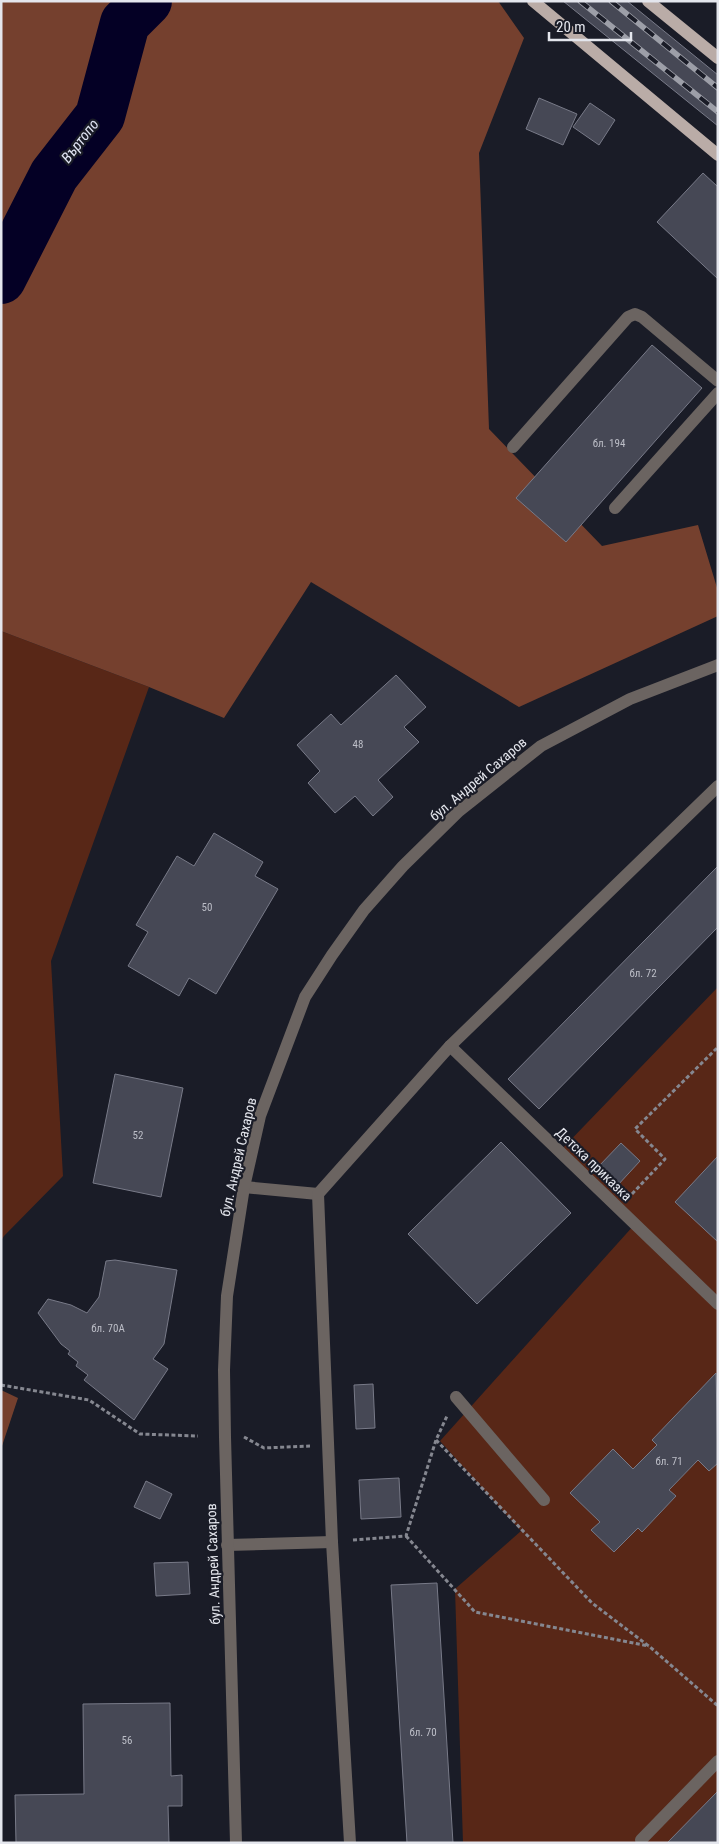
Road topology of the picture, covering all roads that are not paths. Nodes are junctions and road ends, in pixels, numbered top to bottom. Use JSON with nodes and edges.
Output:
{"nodes":[{"id":1,"x":533,"y":1,"type":"edge"},
{"id":2,"x":648,"y":1,"type":"edge"},
{"id":3,"x":718,"y":58,"type":"edge"},
{"id":4,"x":718,"y":155,"type":"edge"},
{"id":5,"x":718,"y":381,"type":"edge"},
{"id":6,"x":718,"y":393,"type":"edge"},
{"id":7,"x":513,"y":447,"type":"dead end"},
{"id":8,"x":615,"y":508,"type":"dead end"},
{"id":9,"x":718,"y":665,"type":"edge"},
{"id":10,"x":718,"y":786,"type":"edge"},
{"id":11,"x":450,"y":1046,"type":"junction"},
{"id":12,"x":244,"y":1187,"type":"junction"},
{"id":13,"x":318,"y":1194,"type":"junction"},
{"id":14,"x":718,"y":1304,"type":"edge"},
{"id":15,"x":456,"y":1397,"type":"road end"},
{"id":16,"x":544,"y":1500,"type":"dead end"},
{"id":17,"x":332,"y":1542,"type":"junction"},
{"id":18,"x":227,"y":1545,"type":"junction"},
{"id":19,"x":718,"y":1761,"type":"edge"},
{"id":20,"x":641,"y":1840,"type":"dead end"},
{"id":21,"x":236,"y":1843,"type":"edge"},
{"id":22,"x":350,"y":1843,"type":"edge"}],
"edges":[{"from":1,"to":4,"type":"main road"},
{"from":2,"to":3,"type":"main road"},
{"from":5,"to":7,"type":"street"},
{"from":6,"to":8,"type":"street"},
{"from":9,"to":12,"type":"street","name":"бул. Андрей Сахаров"},
{"from":10,"to":11,"type":"street"},
{"from":11,"to":13,"type":"street"},
{"from":11,"to":14,"type":"street","name":"Детска приказка"},
{"from":12,"to":13,"type":"street"},
{"from":12,"to":18,"type":"street","name":"бул. Андрей Сахаров"},
{"from":13,"to":17,"type":"street"},
{"from":15,"to":16,"type":"street"},
{"from":17,"to":18,"type":"street"},
{"from":17,"to":22,"type":"street"},
{"from":18,"to":21,"type":"street","name":"бул. Андрей Сахаров"},
{"from":19,"to":20,"type":"street"}]}
